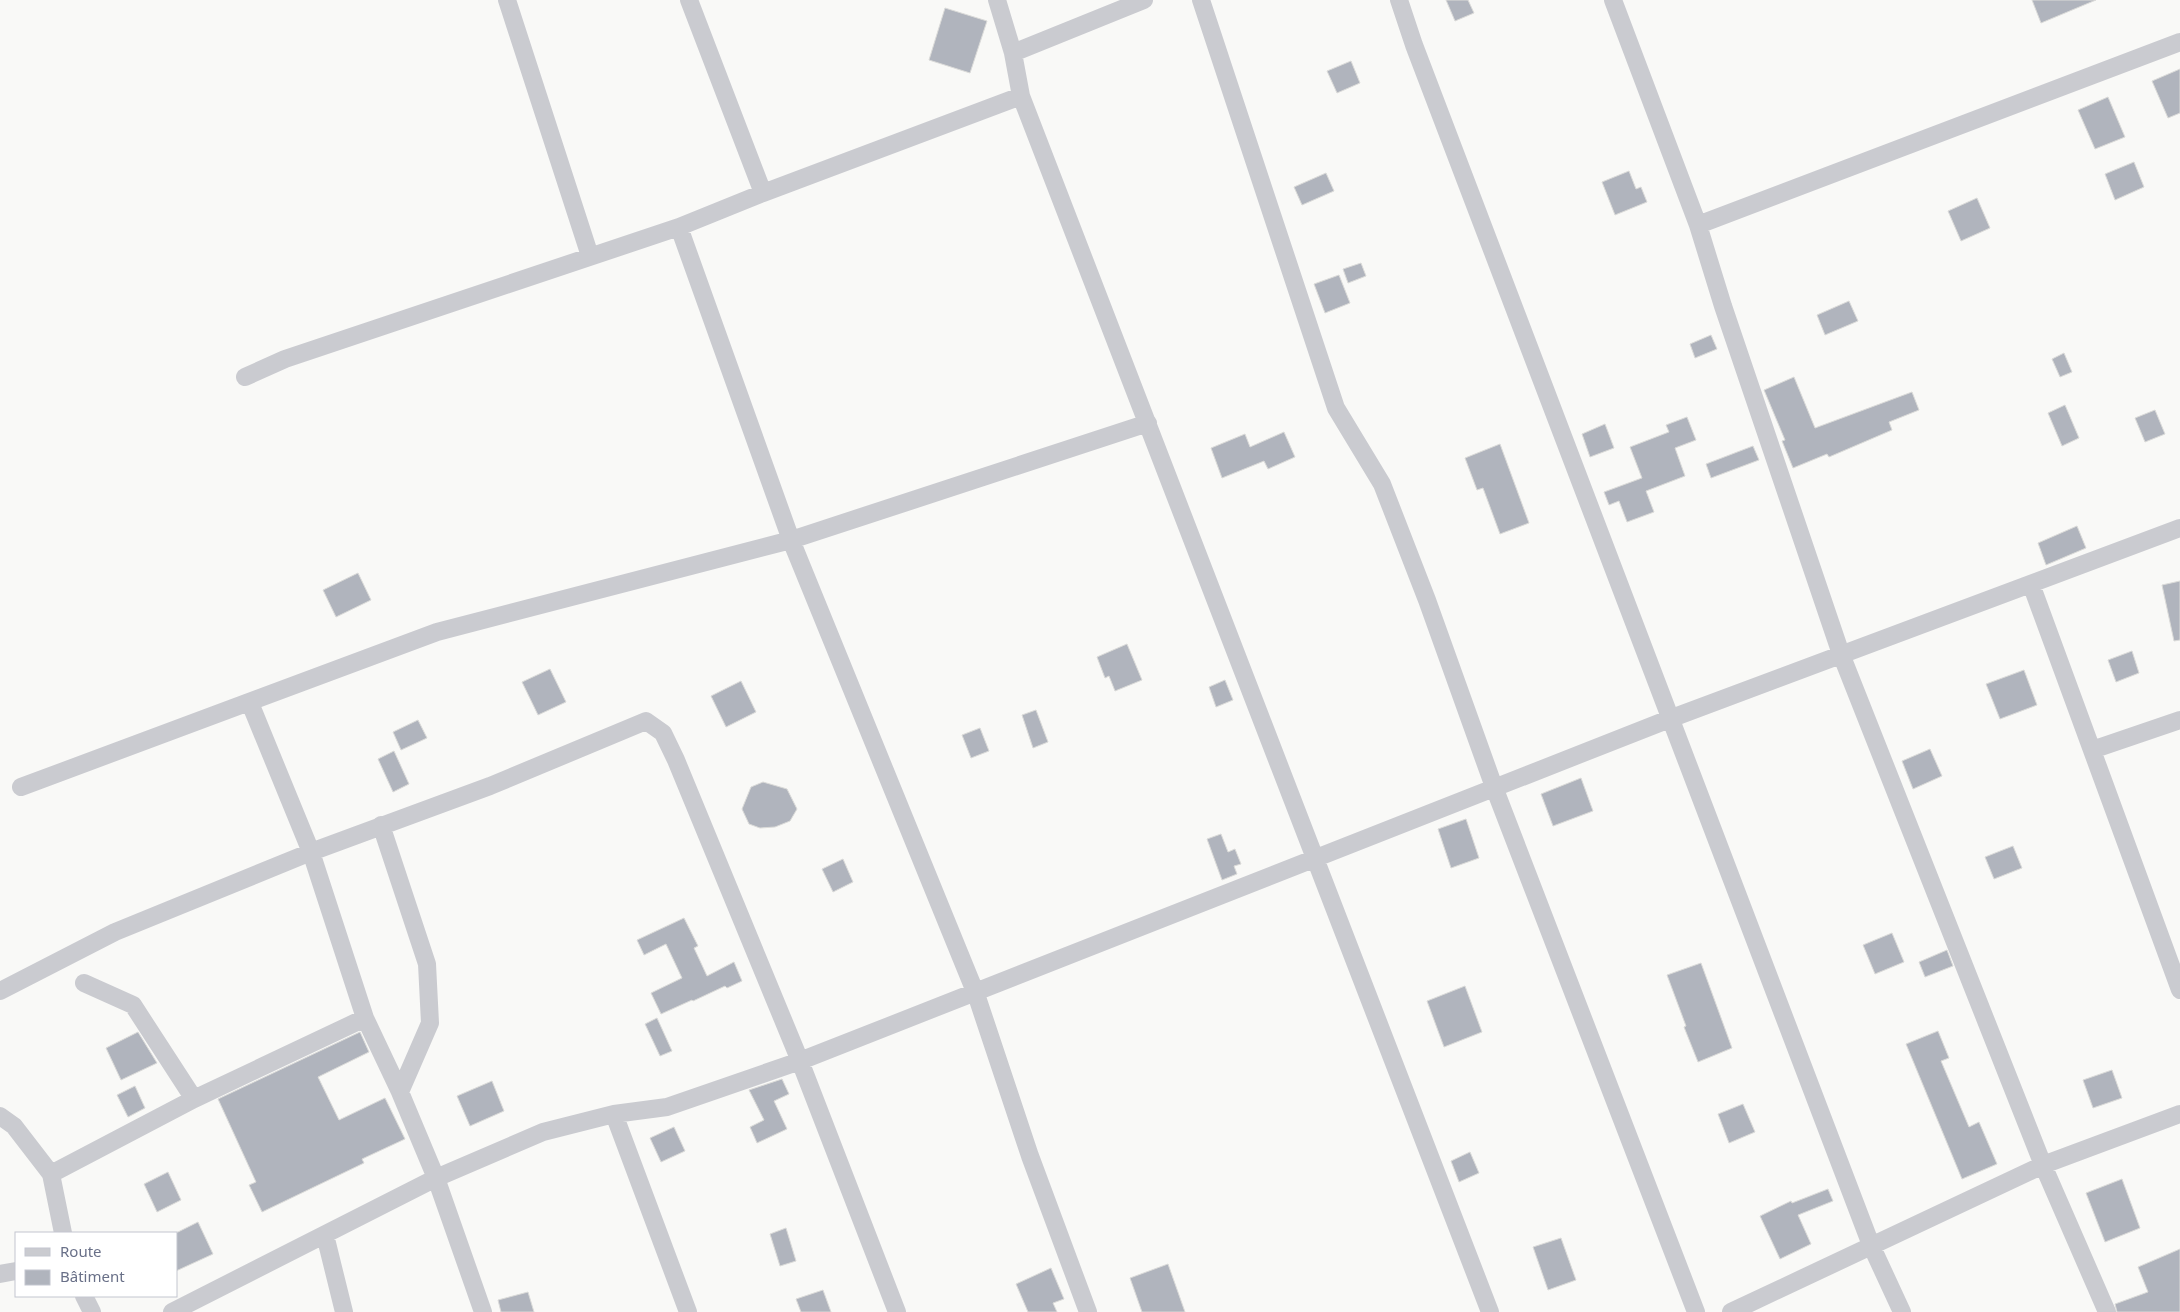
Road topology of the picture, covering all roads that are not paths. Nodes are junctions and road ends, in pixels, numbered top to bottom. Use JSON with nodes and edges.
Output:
{"nodes":[{"id":1,"x":507,"y":0,"type":"edge"},
{"id":2,"x":689,"y":0,"type":"edge"},
{"id":3,"x":997,"y":0,"type":"edge"},
{"id":4,"x":1144,"y":0,"type":"edge"},
{"id":5,"x":1201,"y":0,"type":"edge"},
{"id":6,"x":1399,"y":0,"type":"edge"},
{"id":7,"x":1613,"y":0,"type":"edge"},
{"id":8,"x":2180,"y":42,"type":"edge"},
{"id":9,"x":1013,"y":53,"type":"junction"},
{"id":10,"x":1021,"y":96,"type":"junction"},
{"id":11,"x":763,"y":193,"type":"junction"},
{"id":12,"x":1698,"y":225,"type":"junction"},
{"id":13,"x":680,"y":227,"type":"junction"},
{"id":14,"x":590,"y":256,"type":"junction"},
{"id":15,"x":245,"y":377,"type":"dead end"},
{"id":16,"x":1148,"y":423,"type":"junction"},
{"id":17,"x":2180,"y":528,"type":"edge"},
{"id":18,"x":791,"y":540,"type":"junction"},
{"id":19,"x":2031,"y":584,"type":"junction"},
{"id":20,"x":1841,"y":654,"type":"junction"},
{"id":21,"x":250,"y":703,"type":"junction"},
{"id":22,"x":1672,"y":718,"type":"junction"},
{"id":23,"x":2180,"y":720,"type":"edge"},
{"id":24,"x":2092,"y":750,"type":"junction"},
{"id":25,"x":21,"y":786,"type":"dead end"},
{"id":26,"x":1494,"y":787,"type":"junction"},
{"id":27,"x":381,"y":825,"type":"junction"},
{"id":28,"x":311,"y":852,"type":"junction"},
{"id":29,"x":1314,"y":859,"type":"junction"},
{"id":30,"x":84,"y":983,"type":"dead end"},
{"id":31,"x":2180,"y":990,"type":"edge"},
{"id":32,"x":0,"y":991,"type":"edge"},
{"id":33,"x":976,"y":994,"type":"junction"},
{"id":34,"x":365,"y":1018,"type":"junction"},
{"id":35,"x":800,"y":1061,"type":"junction"},
{"id":36,"x":400,"y":1092,"type":"junction"},
{"id":37,"x":194,"y":1099,"type":"junction"},
{"id":38,"x":614,"y":1114,"type":"junction"},
{"id":39,"x":2180,"y":1114,"type":"edge"},
{"id":40,"x":0,"y":1116,"type":"edge"},
{"id":41,"x":2043,"y":1165,"type":"junction"},
{"id":42,"x":51,"y":1174,"type":"junction"},
{"id":43,"x":436,"y":1178,"type":"junction"},
{"id":44,"x":64,"y":1232,"type":"edge"},
{"id":45,"x":325,"y":1236,"type":"junction"},
{"id":46,"x":1871,"y":1245,"type":"junction"},
{"id":47,"x":15,"y":1271,"type":"edge"},
{"id":48,"x":0,"y":1274,"type":"edge"},
{"id":49,"x":84,"y":1297,"type":"edge"},
{"id":50,"x":92,"y":1312,"type":"edge"},
{"id":51,"x":172,"y":1312,"type":"edge"},
{"id":52,"x":344,"y":1312,"type":"edge"},
{"id":53,"x":483,"y":1312,"type":"edge"},
{"id":54,"x":688,"y":1312,"type":"edge"},
{"id":55,"x":897,"y":1312,"type":"edge"},
{"id":56,"x":1088,"y":1312,"type":"edge"},
{"id":57,"x":1490,"y":1312,"type":"edge"},
{"id":58,"x":1696,"y":1312,"type":"edge"},
{"id":59,"x":1731,"y":1312,"type":"edge"},
{"id":60,"x":1902,"y":1312,"type":"edge"},
{"id":61,"x":2107,"y":1312,"type":"edge"}],
"edges":[{"from":1,"to":14,"type":"street"},
{"from":2,"to":11,"type":"street"},
{"from":3,"to":9,"type":"street"},
{"from":4,"to":9,"type":"street"},
{"from":5,"to":26,"type":"street"},
{"from":6,"to":22,"type":"street"},
{"from":7,"to":12,"type":"street"},
{"from":8,"to":12,"type":"street"},
{"from":9,"to":10,"type":"street"},
{"from":10,"to":11,"type":"street"},
{"from":10,"to":16,"type":"street"},
{"from":11,"to":13,"type":"street"},
{"from":12,"to":20,"type":"street"},
{"from":13,"to":14,"type":"street"},
{"from":13,"to":18,"type":"street"},
{"from":14,"to":15,"type":"street"},
{"from":16,"to":18,"type":"street"},
{"from":16,"to":29,"type":"street"},
{"from":17,"to":19,"type":"street"},
{"from":18,"to":21,"type":"street"},
{"from":18,"to":33,"type":"street"},
{"from":19,"to":20,"type":"street"},
{"from":19,"to":24,"type":"street"},
{"from":20,"to":22,"type":"street"},
{"from":20,"to":41,"type":"street"},
{"from":21,"to":25,"type":"street"},
{"from":21,"to":28,"type":"street"},
{"from":22,"to":26,"type":"street"},
{"from":22,"to":46,"type":"street"},
{"from":23,"to":24,"type":"street"},
{"from":24,"to":31,"type":"street"},
{"from":26,"to":29,"type":"street"},
{"from":26,"to":58,"type":"street"},
{"from":27,"to":28,"type":"street"},
{"from":27,"to":35,"type":"street"},
{"from":27,"to":36,"type":"street"},
{"from":28,"to":32,"type":"street"},
{"from":28,"to":34,"type":"street"},
{"from":29,"to":33,"type":"street"},
{"from":29,"to":57,"type":"street"},
{"from":30,"to":37,"type":"street"},
{"from":33,"to":35,"type":"street"},
{"from":33,"to":56,"type":"street"},
{"from":34,"to":36,"type":"street"},
{"from":34,"to":37,"type":"street"},
{"from":35,"to":38,"type":"street"},
{"from":35,"to":55,"type":"street"},
{"from":36,"to":43,"type":"street"},
{"from":37,"to":42,"type":"street"},
{"from":38,"to":43,"type":"street"},
{"from":38,"to":54,"type":"street"},
{"from":39,"to":41,"type":"street"},
{"from":40,"to":42,"type":"street"},
{"from":41,"to":46,"type":"street"},
{"from":41,"to":61,"type":"street"},
{"from":42,"to":44,"type":"street"},
{"from":43,"to":45,"type":"street"},
{"from":43,"to":53,"type":"street"},
{"from":45,"to":51,"type":"street"},
{"from":45,"to":52,"type":"street"},
{"from":46,"to":59,"type":"street"},
{"from":46,"to":60,"type":"street"},
{"from":47,"to":48,"type":"street"},
{"from":49,"to":50,"type":"street"}]}
